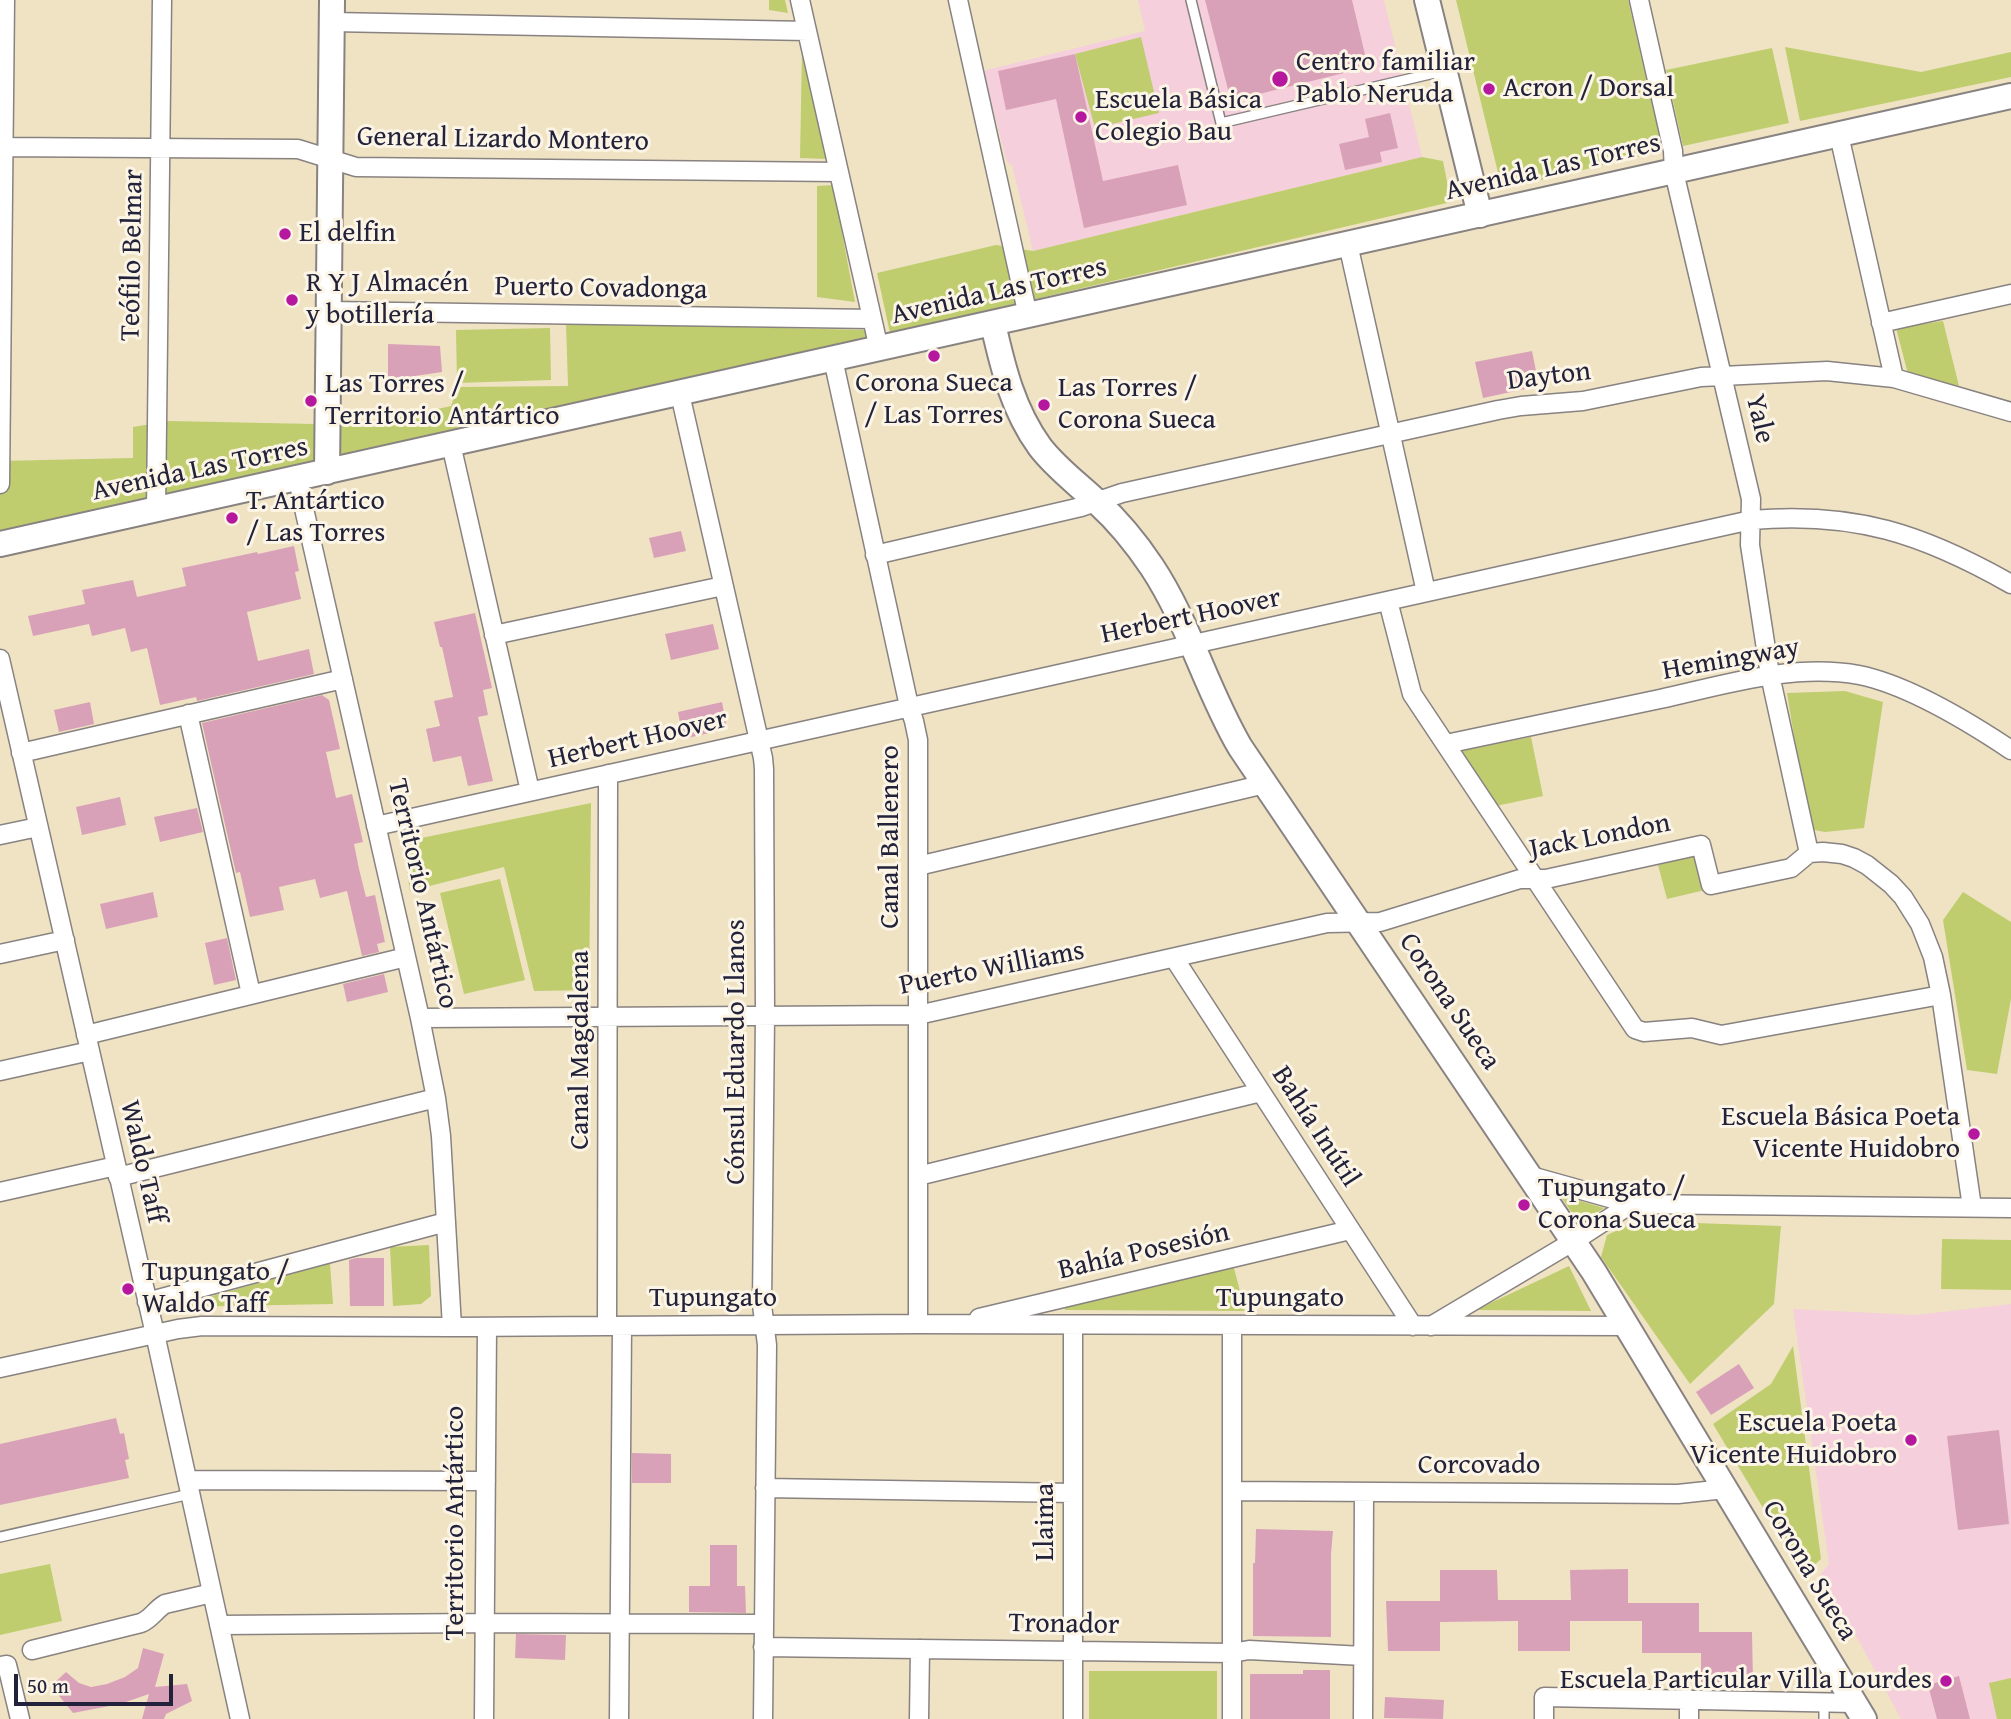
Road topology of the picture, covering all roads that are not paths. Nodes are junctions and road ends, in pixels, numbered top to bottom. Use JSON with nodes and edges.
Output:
{"nodes":[{"id":1,"x":5,"y":0,"type":"edge"},
{"id":2,"x":162,"y":0,"type":"edge"},
{"id":3,"x":800,"y":0,"type":"edge"},
{"id":4,"x":958,"y":0,"type":"edge"},
{"id":5,"x":1191,"y":0,"type":"edge"},
{"id":6,"x":1427,"y":0,"type":"edge"},
{"id":7,"x":1639,"y":0,"type":"edge"},
{"id":8,"x":332,"y":11,"type":"edge"},
{"id":9,"x":807,"y":31,"type":"junction"},
{"id":10,"x":1444,"y":70,"type":"junction"},
{"id":11,"x":2011,"y":96,"type":"edge"},
{"id":12,"x":1839,"y":135,"type":"junction"},
{"id":13,"x":2,"y":147,"type":"edge"},
{"id":14,"x":161,"y":148,"type":"junction"},
{"id":15,"x":330,"y":158,"type":"junction"},
{"id":16,"x":839,"y":172,"type":"junction"},
{"id":17,"x":1674,"y":172,"type":"junction"},
{"id":18,"x":1480,"y":215,"type":"junction"},
{"id":19,"x":1348,"y":244,"type":"junction"},
{"id":20,"x":2011,"y":294,"type":"edge"},
{"id":21,"x":329,"y":312,"type":"junction"},
{"id":22,"x":1028,"y":316,"type":"junction"},
{"id":23,"x":872,"y":319,"type":"junction"},
{"id":24,"x":1881,"y":323,"type":"junction"},
{"id":25,"x":993,"y":324,"type":"junction"},
{"id":26,"x":879,"y":349,"type":"junction"},
{"id":27,"x":832,"y":359,"type":"junction"},
{"id":28,"x":1722,"y":376,"type":"junction"},
{"id":29,"x":1894,"y":378,"type":"junction"},
{"id":30,"x":680,"y":394,"type":"junction"},
{"id":31,"x":2011,"y":412,"type":"edge"},
{"id":32,"x":1390,"y":433,"type":"junction"},
{"id":33,"x":451,"y":444,"type":"junction"},
{"id":34,"x":327,"y":472,"type":"junction"},
{"id":35,"x":299,"y":479,"type":"junction"},
{"id":36,"x":0,"y":484,"type":"edge"},
{"id":37,"x":1097,"y":502,"type":"junction"},
{"id":38,"x":156,"y":510,"type":"junction"},
{"id":39,"x":1751,"y":520,"type":"junction"},
{"id":40,"x":0,"y":544,"type":"edge"},
{"id":41,"x":876,"y":555,"type":"junction"},
{"id":42,"x":2011,"y":584,"type":"edge"},
{"id":43,"x":723,"y":586,"type":"junction"},
{"id":44,"x":1426,"y":592,"type":"junction"},
{"id":45,"x":1388,"y":601,"type":"junction"},
{"id":46,"x":494,"y":635,"type":"junction"},
{"id":47,"x":1193,"y":644,"type":"junction"},
{"id":48,"x":0,"y":659,"type":"edge"},
{"id":49,"x":1770,"y":675,"type":"junction"},
{"id":50,"x":343,"y":679,"type":"junction"},
{"id":51,"x":909,"y":706,"type":"junction"},
{"id":52,"x":188,"y":714,"type":"junction"},
{"id":53,"x":7,"y":719,"type":"edge"},
{"id":54,"x":759,"y":740,"type":"junction"},
{"id":55,"x":1446,"y":744,"type":"junction"},
{"id":56,"x":2011,"y":750,"type":"edge"},
{"id":57,"x":21,"y":753,"type":"junction"},
{"id":58,"x":608,"y":774,"type":"junction"},
{"id":59,"x":1265,"y":784,"type":"junction"},
{"id":60,"x":530,"y":791,"type":"junction"},
{"id":61,"x":376,"y":826,"type":"junction"},
{"id":62,"x":38,"y":827,"type":"junction"},
{"id":63,"x":0,"y":835,"type":"edge"},
{"id":64,"x":1809,"y":853,"type":"junction"},
{"id":65,"x":918,"y":866,"type":"junction"},
{"id":66,"x":1533,"y":878,"type":"junction"},
{"id":67,"x":1359,"y":922,"type":"junction"},
{"id":68,"x":65,"y":940,"type":"junction"},
{"id":69,"x":0,"y":954,"type":"edge"},
{"id":70,"x":406,"y":957,"type":"junction"},
{"id":71,"x":1174,"y":958,"type":"junction"},
{"id":72,"x":251,"y":994,"type":"junction"},
{"id":73,"x":1941,"y":995,"type":"junction"},
{"id":74,"x":918,"y":1015,"type":"junction"},
{"id":75,"x":765,"y":1016,"type":"junction"},
{"id":76,"x":607,"y":1017,"type":"junction"},
{"id":77,"x":420,"y":1018,"type":"junction"},
{"id":78,"x":88,"y":1043,"type":"junction"},
{"id":79,"x":0,"y":1071,"type":"edge"},
{"id":80,"x":1261,"y":1092,"type":"junction"},
{"id":81,"x":436,"y":1098,"type":"junction"},
{"id":82,"x":117,"y":1172,"type":"junction"},
{"id":83,"x":918,"y":1176,"type":"junction"},
{"id":84,"x":1531,"y":1176,"type":"junction"},
{"id":85,"x":0,"y":1192,"type":"edge"},
{"id":86,"x":1631,"y":1204,"type":"junction"},
{"id":87,"x":1972,"y":1207,"type":"junction"},
{"id":88,"x":2011,"y":1208,"type":"edge"},
{"id":89,"x":446,"y":1222,"type":"junction"},
{"id":90,"x":1350,"y":1230,"type":"junction"},
{"id":91,"x":1574,"y":1241,"type":"junction"},
{"id":92,"x":147,"y":1302,"type":"junction"},
{"id":93,"x":918,"y":1324,"type":"junction"},
{"id":94,"x":765,"y":1325,"type":"junction"},
{"id":95,"x":950,"y":1325,"type":"junction"},
{"id":96,"x":1073,"y":1325,"type":"junction"},
{"id":97,"x":1232,"y":1325,"type":"junction"},
{"id":98,"x":615,"y":1326,"type":"junction"},
{"id":99,"x":1422,"y":1326,"type":"junction"},
{"id":100,"x":1628,"y":1326,"type":"junction"},
{"id":101,"x":452,"y":1327,"type":"junction"},
{"id":102,"x":487,"y":1327,"type":"junction"},
{"id":103,"x":155,"y":1334,"type":"junction"},
{"id":104,"x":0,"y":1367,"type":"edge"},
{"id":105,"x":486,"y":1481,"type":"junction"},
{"id":106,"x":188,"y":1487,"type":"junction"},
{"id":107,"x":765,"y":1488,"type":"junction"},
{"id":108,"x":1725,"y":1489,"type":"junction"},
{"id":109,"x":1232,"y":1491,"type":"junction"},
{"id":110,"x":1364,"y":1492,"type":"junction"},
{"id":111,"x":1073,"y":1493,"type":"junction"},
{"id":112,"x":0,"y":1537,"type":"edge"},
{"id":113,"x":212,"y":1593,"type":"junction"},
{"id":114,"x":485,"y":1623,"type":"junction"},
{"id":115,"x":620,"y":1624,"type":"junction"},
{"id":116,"x":764,"y":1624,"type":"junction"},
{"id":117,"x":219,"y":1625,"type":"junction"},
{"id":118,"x":764,"y":1647,"type":"junction"},
{"id":119,"x":920,"y":1649,"type":"junction"},
{"id":120,"x":32,"y":1650,"type":"dead end"},
{"id":121,"x":1073,"y":1651,"type":"junction"},
{"id":122,"x":1232,"y":1653,"type":"junction"},
{"id":123,"x":1363,"y":1656,"type":"junction"},
{"id":124,"x":3,"y":1666,"type":"edge"},
{"id":125,"x":1689,"y":1699,"type":"junction"},
{"id":126,"x":1824,"y":1711,"type":"edge"},
{"id":127,"x":1859,"y":1711,"type":"edge"},
{"id":128,"x":20,"y":1719,"type":"edge"},
{"id":129,"x":240,"y":1719,"type":"edge"},
{"id":130,"x":484,"y":1719,"type":"edge"},
{"id":131,"x":619,"y":1719,"type":"edge"},
{"id":132,"x":763,"y":1719,"type":"edge"},
{"id":133,"x":919,"y":1719,"type":"edge"},
{"id":134,"x":1073,"y":1719,"type":"edge"},
{"id":135,"x":1232,"y":1719,"type":"edge"},
{"id":136,"x":1363,"y":1719,"type":"edge"},
{"id":137,"x":1544,"y":1719,"type":"edge"},
{"id":138,"x":1689,"y":1719,"type":"edge"}],
"edges":[{"from":1,"to":13,"type":"street"},
{"from":2,"to":14,"type":"street","name":"Teófilo Belmar"},
{"from":3,"to":9,"type":"street"},
{"from":4,"to":22,"type":"street"},
{"from":5,"to":10,"type":"lane"},
{"from":6,"to":10,"type":"street"},
{"from":7,"to":17,"type":"street","name":"Yale"},
{"from":8,"to":9,"type":"street"},
{"from":8,"to":15,"type":"street"},
{"from":9,"to":16,"type":"street"},
{"from":10,"to":18,"type":"street"},
{"from":11,"to":12,"type":"street","name":"Avenida Las Torres"},
{"from":12,"to":17,"type":"street","name":"Avenida Las Torres"},
{"from":12,"to":24,"type":"street"},
{"from":13,"to":14,"type":"street","name":"General Lizardo Montero"},
{"from":13,"to":36,"type":"street"},
{"from":14,"to":15,"type":"street","name":"General Lizardo Montero"},
{"from":14,"to":38,"type":"street","name":"Teófilo Belmar"},
{"from":15,"to":16,"type":"street","name":"General Lizardo Montero"},
{"from":15,"to":21,"type":"street"},
{"from":16,"to":23,"type":"street"},
{"from":17,"to":18,"type":"street","name":"Avenida Las Torres"},
{"from":17,"to":28,"type":"street","name":"Yale"},
{"from":18,"to":19,"type":"street","name":"Avenida Las Torres"},
{"from":19,"to":22,"type":"street","name":"Avenida Las Torres"},
{"from":19,"to":32,"type":"street"},
{"from":20,"to":24,"type":"street"},
{"from":21,"to":23,"type":"street","name":"Puerto Covadonga"},
{"from":21,"to":34,"type":"street"},
{"from":22,"to":25,"type":"street","name":"Avenida Las Torres"},
{"from":23,"to":26,"type":"street"},
{"from":24,"to":29,"type":"street"},
{"from":25,"to":26,"type":"street","name":"Avenida Las Torres"},
{"from":25,"to":37,"type":"street","name":"Corona Sueca"},
{"from":26,"to":27,"type":"street","name":"Avenida Las Torres"},
{"from":27,"to":30,"type":"street","name":"Avenida Las Torres"},
{"from":27,"to":41,"type":"street","name":"Canal Ballenero"},
{"from":28,"to":29,"type":"street","name":"Dayton"},
{"from":28,"to":32,"type":"street","name":"Dayton"},
{"from":28,"to":39,"type":"street","name":"Yale"},
{"from":29,"to":31,"type":"street","name":"Dayton"},
{"from":30,"to":33,"type":"street","name":"Avenida Las Torres"},
{"from":30,"to":43,"type":"street","name":"Cónsul Eduardo Llanos"},
{"from":32,"to":37,"type":"street","name":"Dayton"},
{"from":32,"to":44,"type":"street"},
{"from":33,"to":34,"type":"street","name":"Avenida Las Torres"},
{"from":33,"to":46,"type":"street"},
{"from":34,"to":35,"type":"street","name":"Avenida Las Torres"},
{"from":35,"to":38,"type":"street","name":"Avenida Las Torres"},
{"from":35,"to":50,"type":"street","name":"Territorio Antártico"},
{"from":37,"to":41,"type":"street","name":"Dayton"},
{"from":37,"to":47,"type":"street","name":"Corona Sueca"},
{"from":38,"to":40,"type":"street","name":"Avenida Las Torres"},
{"from":39,"to":42,"type":"street","name":"Herbert Hoover"},
{"from":39,"to":44,"type":"street","name":"Herbert Hoover"},
{"from":39,"to":49,"type":"street","name":"Yale"},
{"from":41,"to":51,"type":"street","name":"Canal Ballenero"},
{"from":43,"to":46,"type":"street"},
{"from":43,"to":54,"type":"street","name":"Cónsul Eduardo Llanos"},
{"from":44,"to":45,"type":"street","name":"Herbert Hoover"},
{"from":45,"to":47,"type":"street","name":"Herbert Hoover"},
{"from":45,"to":55,"type":"street"},
{"from":46,"to":60,"type":"street"},
{"from":47,"to":51,"type":"street","name":"Herbert Hoover"},
{"from":47,"to":59,"type":"street","name":"Corona Sueca"},
{"from":48,"to":53,"type":"street","name":"Waldo Taff"},
{"from":49,"to":55,"type":"street","name":"Hemingway"},
{"from":49,"to":56,"type":"street","name":"Hemingway"},
{"from":49,"to":64,"type":"street","name":"Yale"},
{"from":50,"to":52,"type":"street"},
{"from":50,"to":61,"type":"street","name":"Territorio Antártico"},
{"from":51,"to":54,"type":"street","name":"Herbert Hoover"},
{"from":51,"to":65,"type":"street","name":"Canal Ballenero"},
{"from":52,"to":57,"type":"street"},
{"from":52,"to":72,"type":"street"},
{"from":53,"to":57,"type":"street","name":"Waldo Taff"},
{"from":54,"to":58,"type":"street","name":"Herbert Hoover"},
{"from":54,"to":75,"type":"street","name":"Cónsul Eduardo Llanos"},
{"from":55,"to":66,"type":"street"},
{"from":57,"to":62,"type":"street","name":"Waldo Taff"},
{"from":58,"to":60,"type":"street","name":"Herbert Hoover"},
{"from":58,"to":76,"type":"street","name":"Canal Magdalena"},
{"from":59,"to":65,"type":"street"},
{"from":59,"to":67,"type":"street","name":"Corona Sueca"},
{"from":60,"to":61,"type":"street","name":"Herbert Hoover"},
{"from":61,"to":70,"type":"street","name":"Territorio Antártico"},
{"from":62,"to":63,"type":"street"},
{"from":62,"to":68,"type":"street","name":"Waldo Taff"},
{"from":64,"to":66,"type":"street","name":"Jack London"},
{"from":64,"to":73,"type":"street"},
{"from":65,"to":74,"type":"street","name":"Canal Ballenero"},
{"from":66,"to":67,"type":"street","name":"Jack London"},
{"from":66,"to":73,"type":"street"},
{"from":67,"to":71,"type":"street","name":"Puerto Williams"},
{"from":67,"to":84,"type":"street","name":"Corona Sueca"},
{"from":68,"to":69,"type":"street"},
{"from":68,"to":78,"type":"street","name":"Waldo Taff"},
{"from":70,"to":72,"type":"street"},
{"from":70,"to":77,"type":"street","name":"Territorio Antártico"},
{"from":71,"to":74,"type":"street","name":"Puerto Williams"},
{"from":71,"to":80,"type":"street","name":"Bahía Inútil"},
{"from":72,"to":78,"type":"street"},
{"from":73,"to":87,"type":"street"},
{"from":74,"to":75,"type":"street","name":"Puerto Williams"},
{"from":74,"to":83,"type":"street","name":"Canal Ballenero"},
{"from":75,"to":76,"type":"street","name":"Puerto Williams"},
{"from":75,"to":94,"type":"street","name":"Cónsul Eduardo Llanos"},
{"from":76,"to":77,"type":"street","name":"Puerto Williams"},
{"from":76,"to":98,"type":"street","name":"Canal Magdalena"},
{"from":77,"to":81,"type":"street","name":"Territorio Antártico"},
{"from":78,"to":79,"type":"street"},
{"from":78,"to":82,"type":"street","name":"Waldo Taff"},
{"from":80,"to":83,"type":"street"},
{"from":80,"to":90,"type":"street","name":"Bahía Inútil"},
{"from":81,"to":82,"type":"street"},
{"from":81,"to":89,"type":"street","name":"Territorio Antártico"},
{"from":82,"to":85,"type":"street"},
{"from":82,"to":92,"type":"street","name":"Waldo Taff"},
{"from":83,"to":93,"type":"street","name":"Canal Ballenero"},
{"from":84,"to":86,"type":"street"},
{"from":84,"to":91,"type":"street","name":"Corona Sueca"},
{"from":86,"to":87,"type":"street"},
{"from":86,"to":91,"type":"street"},
{"from":87,"to":88,"type":"street"},
{"from":89,"to":92,"type":"street"},
{"from":89,"to":101,"type":"street","name":"Territorio Antártico"},
{"from":90,"to":95,"type":"street","name":"Bahía Posesión"},
{"from":90,"to":99,"type":"street","name":"Bahía Inútil"},
{"from":91,"to":99,"type":"street"},
{"from":91,"to":100,"type":"street","name":"Corona Sueca"},
{"from":92,"to":103,"type":"street","name":"Waldo Taff"},
{"from":93,"to":94,"type":"street","name":"Tupungato"},
{"from":93,"to":95,"type":"street","name":"Tupungato"},
{"from":94,"to":98,"type":"street","name":"Tupungato"},
{"from":94,"to":107,"type":"street","name":"Cónsul Eduardo Llanos"},
{"from":95,"to":96,"type":"street","name":"Tupungato"},
{"from":96,"to":97,"type":"street","name":"Tupungato"},
{"from":96,"to":111,"type":"street","name":"Llaima"},
{"from":97,"to":99,"type":"street","name":"Tupungato"},
{"from":97,"to":109,"type":"street"},
{"from":98,"to":102,"type":"street","name":"Tupungato"},
{"from":98,"to":115,"type":"street","name":"Canal Magdalena"},
{"from":99,"to":100,"type":"street","name":"Tupungato"},
{"from":100,"to":108,"type":"street","name":"Corona Sueca"},
{"from":101,"to":102,"type":"street","name":"Tupungato"},
{"from":101,"to":103,"type":"street","name":"Tupungato"},
{"from":102,"to":105,"type":"street","name":"Territorio Antártico"},
{"from":103,"to":104,"type":"street","name":"Tupungato"},
{"from":103,"to":106,"type":"street","name":"Waldo Taff"},
{"from":105,"to":106,"type":"street"},
{"from":105,"to":114,"type":"street","name":"Territorio Antártico"},
{"from":106,"to":112,"type":"lane"},
{"from":106,"to":113,"type":"street","name":"Waldo Taff"},
{"from":107,"to":111,"type":"street"},
{"from":107,"to":116,"type":"street","name":"Cónsul Eduardo Llanos"},
{"from":108,"to":110,"type":"street","name":"Corcovado"},
{"from":108,"to":127,"type":"street","name":"Corona Sueca"},
{"from":109,"to":110,"type":"street","name":"Corcovado"},
{"from":109,"to":122,"type":"street"},
{"from":110,"to":123,"type":"street"},
{"from":111,"to":121,"type":"street","name":"Llaima"},
{"from":113,"to":117,"type":"street","name":"Waldo Taff"},
{"from":113,"to":120,"type":"street"},
{"from":114,"to":115,"type":"street"},
{"from":114,"to":117,"type":"street"},
{"from":114,"to":130,"type":"street","name":"Territorio Antártico"},
{"from":115,"to":116,"type":"street"},
{"from":115,"to":131,"type":"street","name":"Canal Magdalena"},
{"from":116,"to":118,"type":"street","name":"Cónsul Eduardo Llanos"},
{"from":117,"to":129,"type":"street","name":"Waldo Taff"},
{"from":118,"to":119,"type":"street","name":"Tronador"},
{"from":118,"to":132,"type":"street","name":"Cónsul Eduardo Llanos"},
{"from":119,"to":121,"type":"street","name":"Tronador"},
{"from":119,"to":133,"type":"street"},
{"from":121,"to":122,"type":"street","name":"Tronador"},
{"from":121,"to":134,"type":"street","name":"Llaima"},
{"from":122,"to":123,"type":"street","name":"Tronador"},
{"from":122,"to":135,"type":"street"},
{"from":123,"to":136,"type":"street"},
{"from":124,"to":128,"type":"street"},
{"from":125,"to":126,"type":"street"},
{"from":125,"to":137,"type":"street"},
{"from":125,"to":138,"type":"street"},
{"from":126,"to":127,"type":"street"}]}
